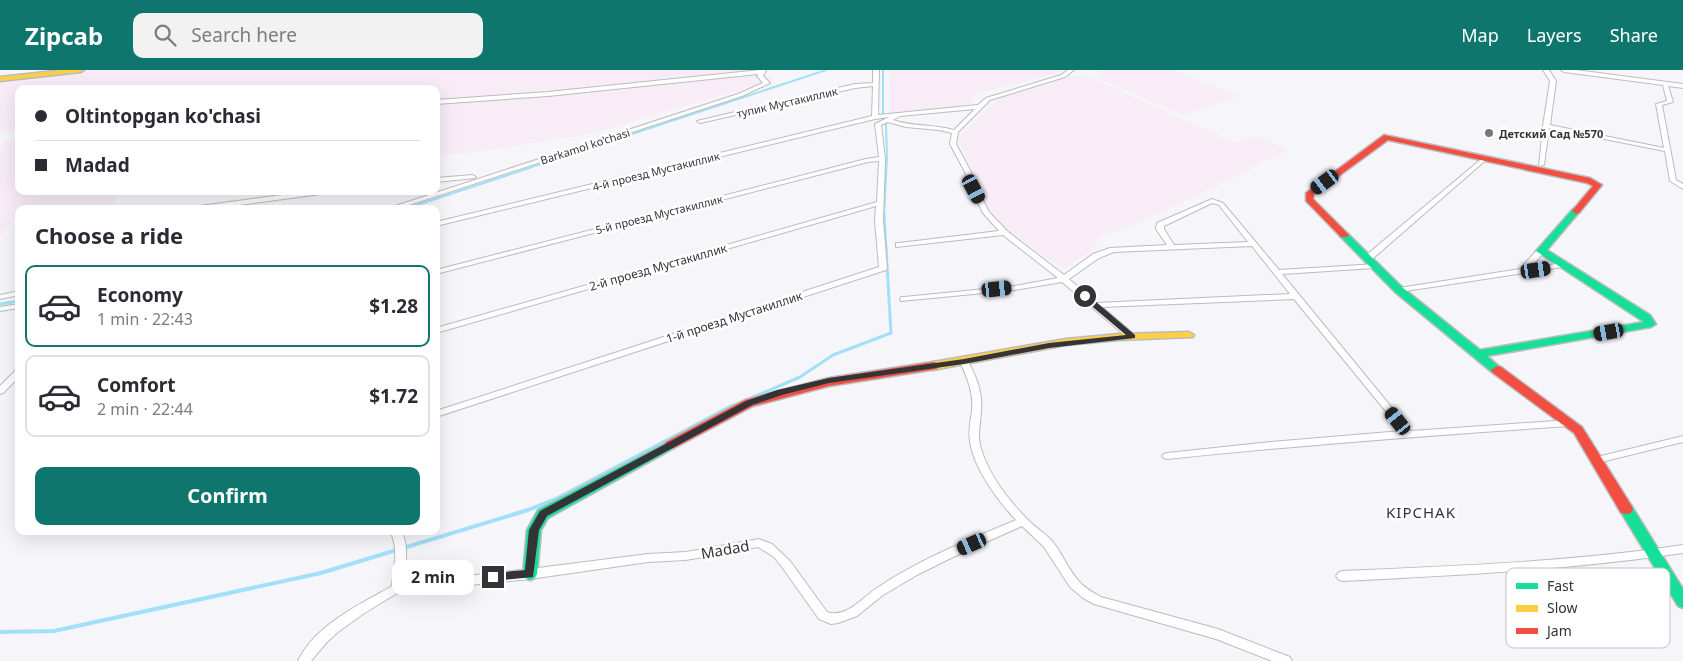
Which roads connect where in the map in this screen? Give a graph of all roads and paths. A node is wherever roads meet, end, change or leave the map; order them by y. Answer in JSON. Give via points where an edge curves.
{"nodes":[{"id":1,"x":81,"y":70,"type":"edge"},
{"id":2,"x":876,"y":70,"type":"edge"},
{"id":3,"x":1072,"y":70,"type":"edge"},
{"id":4,"x":1546,"y":70,"type":"edge"},
{"id":5,"x":1564,"y":70,"type":"edge"},
{"id":6,"x":762,"y":71,"type":"edge"},
{"id":7,"x":0,"y":79,"type":"edge"},
{"id":8,"x":875,"y":84,"type":"junction"},
{"id":9,"x":1666,"y":84,"type":"junction"},
{"id":10,"x":1683,"y":86,"type":"edge"},
{"id":11,"x":440,"y":102,"type":"edge"},
{"id":12,"x":979,"y":107,"type":"junction"},
{"id":13,"x":897,"y":116,"type":"junction"},
{"id":14,"x":874,"y":120,"type":"junction"},
{"id":15,"x":889,"y":120,"type":"junction"},
{"id":16,"x":700,"y":121,"type":"dead end"},
{"id":17,"x":1546,"y":126,"type":"junction"},
{"id":18,"x":955,"y":132,"type":"junction"},
{"id":19,"x":1667,"y":150,"type":"junction"},
{"id":20,"x":1485,"y":158,"type":"junction"},
{"id":21,"x":882,"y":159,"type":"junction"},
{"id":22,"x":1541,"y":165,"type":"dead end"},
{"id":23,"x":487,"y":176,"type":"junction"},
{"id":24,"x":440,"y":180,"type":"edge"},
{"id":25,"x":1683,"y":186,"type":"edge"},
{"id":26,"x":440,"y":192,"type":"edge"},
{"id":27,"x":298,"y":195,"type":"edge"},
{"id":28,"x":431,"y":195,"type":"edge"},
{"id":29,"x":880,"y":203,"type":"junction"},
{"id":30,"x":222,"y":205,"type":"edge"},
{"id":31,"x":401,"y":205,"type":"edge"},
{"id":32,"x":440,"y":223,"type":"edge"},
{"id":33,"x":1004,"y":233,"type":"junction"},
{"id":34,"x":1254,"y":244,"type":"junction"},
{"id":35,"x":899,"y":245,"type":"dead end"},
{"id":36,"x":1172,"y":247,"type":"junction"},
{"id":37,"x":1541,"y":251,"type":"junction"},
{"id":38,"x":1371,"y":263,"type":"junction"},
{"id":39,"x":1563,"y":265,"type":"junction"},
{"id":40,"x":440,"y":271,"type":"edge"},
{"id":41,"x":1276,"y":272,"type":"junction"},
{"id":42,"x":1522,"y":272,"type":"junction"},
{"id":43,"x":1064,"y":279,"type":"junction"},
{"id":44,"x":1399,"y":290,"type":"junction"},
{"id":45,"x":15,"y":294,"type":"edge"},
{"id":46,"x":1297,"y":296,"type":"junction"},
{"id":47,"x":0,"y":297,"type":"edge"},
{"id":48,"x":904,"y":299,"type":"dead end"},
{"id":49,"x":1095,"y":305,"type":"junction"},
{"id":50,"x":15,"y":307,"type":"edge"},
{"id":51,"x":0,"y":309,"type":"edge"},
{"id":52,"x":440,"y":330,"type":"edge"},
{"id":53,"x":1189,"y":335,"type":"dead end"},
{"id":54,"x":1132,"y":337,"type":"junction"},
{"id":55,"x":1479,"y":354,"type":"junction"},
{"id":56,"x":964,"y":362,"type":"junction"},
{"id":57,"x":15,"y":376,"type":"edge"},
{"id":58,"x":0,"y":391,"type":"edge"},
{"id":59,"x":440,"y":413,"type":"edge"},
{"id":60,"x":1569,"y":423,"type":"junction"},
{"id":61,"x":1409,"y":434,"type":"junction"},
{"id":62,"x":1683,"y":439,"type":"edge"},
{"id":63,"x":1167,"y":456,"type":"dead end"},
{"id":64,"x":1597,"y":460,"type":"junction"},
{"id":65,"x":1023,"y":522,"type":"junction"},
{"id":66,"x":398,"y":535,"type":"edge"},
{"id":67,"x":1683,"y":549,"type":"edge"},
{"id":68,"x":1652,"y":554,"type":"junction"},
{"id":69,"x":1661,"y":568,"type":"edge"},
{"id":70,"x":530,"y":574,"type":"junction"},
{"id":71,"x":1342,"y":576,"type":"dead end"},
{"id":72,"x":1670,"y":582,"type":"edge"},
{"id":73,"x":397,"y":588,"type":"junction"},
{"id":74,"x":1683,"y":602,"type":"edge"},
{"id":75,"x":304,"y":661,"type":"edge"},
{"id":76,"x":1286,"y":661,"type":"edge"}],
"edges":[{"from":1,"to":7,"type":"street"},
{"from":2,"to":8,"type":"street","name":"1-й проезд Мустакиллик"},
{"from":3,"to":12,"type":"street","via":[[1064,76],[997,95]]},
{"from":4,"to":17,"type":"street","via":[[1553,81]]},
{"from":5,"to":9,"type":"street"},
{"from":6,"to":11,"type":"street","name":"Barkamol ko'chasi"},
{"from":6,"to":23,"type":"street","name":"Barkamol ko'chasi","via":[[760,76],[767,83],[763,86]]},
{"from":8,"to":14,"type":"street","name":"1-й проезд Мустакиллик"},
{"from":8,"to":16,"type":"street","name":"тупик Мустакиллик"},
{"from":9,"to":10,"type":"street"},
{"from":9,"to":19,"type":"street","via":[[1670,102],[1659,104]]},
{"from":12,"to":13,"type":"street"},
{"from":12,"to":18,"type":"street"},
{"from":13,"to":14,"type":"street"},
{"from":13,"to":15,"type":"street"},
{"from":14,"to":15,"type":"street"},
{"from":14,"to":21,"type":"street","name":"1-й проезд Мустакиллик"},
{"from":14,"to":32,"type":"street","name":"4-й проезд Мустакиллик"},
{"from":15,"to":18,"type":"street","via":[[912,127],[943,128]]},
{"from":17,"to":19,"type":"street"},
{"from":17,"to":22,"type":"street"},
{"from":18,"to":33,"type":"street","via":[[953,144],[974,189],[986,212]]},
{"from":19,"to":25,"type":"street","via":[[1673,180]]},
{"from":20,"to":37,"type":"street","via":[[1598,185]]},
{"from":20,"to":38,"type":"street"},
{"from":20,"to":38,"type":"street","via":[[1387,137],[1310,193],[1312,203]]},
{"from":21,"to":29,"type":"street","name":"1-й проезд Мустакиллик"},
{"from":21,"to":40,"type":"street","name":"5-й проезд Мустакиллик"},
{"from":23,"to":24,"type":"street"},
{"from":23,"to":26,"type":"street","name":"Barkamol ko'chasi"},
{"from":27,"to":30,"type":"street"},
{"from":28,"to":31,"type":"street","name":"Barkamol ko'chasi"},
{"from":29,"to":52,"type":"street","name":"2-й проезд Мустакиллик"},
{"from":29,"to":59,"type":"street","name":"1-й проезд Мустакиллик","via":[[883,268]]},
{"from":33,"to":35,"type":"street"},
{"from":33,"to":43,"type":"street"},
{"from":34,"to":36,"type":"street"},
{"from":34,"to":36,"type":"street","via":[[1221,204],[1212,201],[1160,225]]},
{"from":34,"to":41,"type":"street"},
{"from":36,"to":43,"type":"street","via":[[1105,252]]},
{"from":37,"to":39,"type":"street"},
{"from":37,"to":42,"type":"street"},
{"from":38,"to":41,"type":"street"},
{"from":38,"to":44,"type":"street"},
{"from":39,"to":42,"type":"street"},
{"from":39,"to":55,"type":"street","via":[[1646,317],[1651,324]]},
{"from":41,"to":46,"type":"street"},
{"from":42,"to":44,"type":"street"},
{"from":43,"to":48,"type":"street","via":[[1016,288]]},
{"from":43,"to":49,"type":"street"},
{"from":44,"to":55,"type":"street"},
{"from":45,"to":47,"type":"street"},
{"from":46,"to":49,"type":"street"},
{"from":46,"to":61,"type":"street"},
{"from":49,"to":54,"type":"street"},
{"from":50,"to":51,"type":"street"},
{"from":53,"to":54,"type":"street"},
{"from":54,"to":56,"type":"street","via":[[1049,345]]},
{"from":55,"to":60,"type":"street"},
{"from":56,"to":65,"type":"street","via":[[973,382],[977,405],[975,445],[986,469]]},
{"from":56,"to":70,"type":"street","via":[[829,381],[780,392],[725,414],[543,514],[534,530]]},
{"from":57,"to":58,"type":"street"},
{"from":60,"to":61,"type":"street"},
{"from":60,"to":64,"type":"street","via":[[1583,436]]},
{"from":61,"to":63,"type":"street"},
{"from":62,"to":64,"type":"street"},
{"from":64,"to":68,"type":"street"},
{"from":65,"to":70,"type":"street","name":"Madad","via":[[920,567],[840,620],[824,616],[774,551],[759,544]]},
{"from":65,"to":76,"type":"street","via":[[1051,547],[1081,592],[1098,601],[1218,634]]},
{"from":66,"to":73,"type":"street"},
{"from":67,"to":68,"type":"street"},
{"from":68,"to":69,"type":"street"},
{"from":68,"to":71,"type":"street","via":[[1506,568]]},
{"from":70,"to":73,"type":"street","name":"Madad"},
{"from":72,"to":74,"type":"street"},
{"from":73,"to":75,"type":"street","via":[[327,634]]}]}
